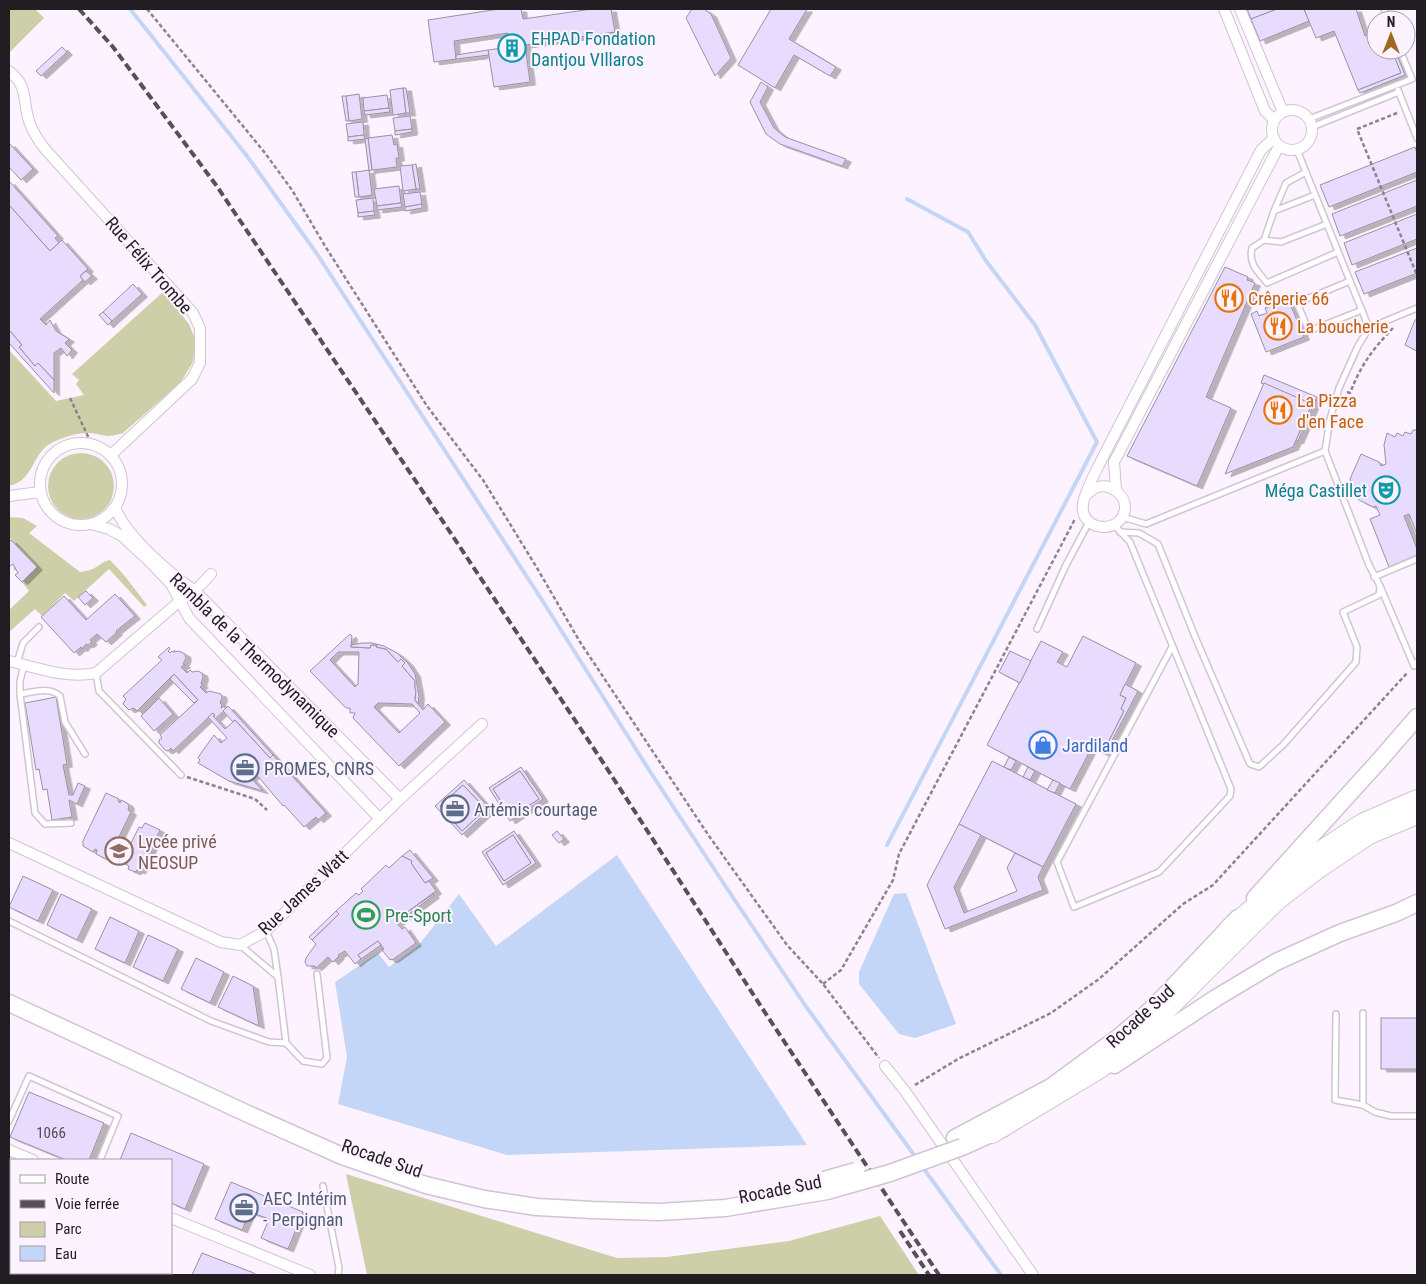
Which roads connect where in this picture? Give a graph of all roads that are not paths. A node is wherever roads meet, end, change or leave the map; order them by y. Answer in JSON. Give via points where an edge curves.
{"nodes":[{"id":1,"x":1224,"y":9,"type":"edge"},
{"id":2,"x":1240,"y":9,"type":"edge"},
{"id":3,"x":1404,"y":60,"type":"edge"},
{"id":4,"x":9,"y":71,"type":"edge"},
{"id":5,"x":1396,"y":85,"type":"junction"},
{"id":6,"x":1399,"y":92,"type":"junction"},
{"id":7,"x":1283,"y":112,"type":"junction"},
{"id":8,"x":1274,"y":120,"type":"junction"},
{"id":9,"x":1310,"y":123,"type":"junction"},
{"id":10,"x":1417,"y":138,"type":"edge"},
{"id":11,"x":1276,"y":142,"type":"junction"},
{"id":12,"x":1297,"y":150,"type":"junction"},
{"id":13,"x":1306,"y":172,"type":"junction"},
{"id":14,"x":1315,"y":195,"type":"junction"},
{"id":15,"x":1274,"y":211,"type":"junction"},
{"id":16,"x":1327,"y":224,"type":"junction"},
{"id":17,"x":1264,"y":240,"type":"junction"},
{"id":18,"x":1338,"y":252,"type":"junction"},
{"id":19,"x":1350,"y":281,"type":"junction"},
{"id":20,"x":1417,"y":308,"type":"edge"},
{"id":21,"x":1362,"y":310,"type":"junction"},
{"id":22,"x":1369,"y":328,"type":"junction"},
{"id":23,"x":1325,"y":451,"type":"junction"},
{"id":24,"x":111,"y":455,"type":"junction"},
{"id":25,"x":1116,"y":490,"type":"junction"},
{"id":26,"x":40,"y":492,"type":"junction"},
{"id":27,"x":9,"y":496,"type":"edge"},
{"id":28,"x":1084,"y":500,"type":"junction"},
{"id":29,"x":115,"y":507,"type":"junction"},
{"id":30,"x":1122,"y":517,"type":"junction"},
{"id":31,"x":1089,"y":522,"type":"junction"},
{"id":32,"x":91,"y":524,"type":"junction"},
{"id":33,"x":1117,"y":528,"type":"junction"},
{"id":34,"x":1417,"y":559,"type":"edge"},
{"id":35,"x":211,"y":574,"type":"dead end"},
{"id":36,"x":1374,"y":577,"type":"junction"},
{"id":37,"x":1380,"y":586,"type":"junction"},
{"id":38,"x":195,"y":591,"type":"junction"},
{"id":39,"x":181,"y":600,"type":"junction"},
{"id":40,"x":39,"y":627,"type":"dead end"},
{"id":41,"x":1037,"y":629,"type":"dead end"},
{"id":42,"x":1172,"y":647,"type":"junction"},
{"id":43,"x":17,"y":663,"type":"edge"},
{"id":44,"x":1416,"y":664,"type":"edge"},
{"id":45,"x":96,"y":673,"type":"junction"},
{"id":46,"x":20,"y":694,"type":"junction"},
{"id":47,"x":1417,"y":717,"type":"edge"},
{"id":48,"x":482,"y":724,"type":"dead end"},
{"id":49,"x":86,"y":754,"type":"dead end"},
{"id":50,"x":181,"y":775,"type":"road end"},
{"id":51,"x":400,"y":799,"type":"junction"},
{"id":52,"x":1417,"y":799,"type":"edge"},
{"id":53,"x":1417,"y":815,"type":"edge"},
{"id":54,"x":380,"y":819,"type":"junction"},
{"id":55,"x":71,"y":823,"type":"dead end"},
{"id":56,"x":9,"y":843,"type":"edge"},
{"id":57,"x":1417,"y":903,"type":"edge"},
{"id":58,"x":9,"y":921,"type":"edge"},
{"id":59,"x":1229,"y":928,"type":"junction"},
{"id":60,"x":266,"y":931,"type":"junction"},
{"id":61,"x":240,"y":945,"type":"junction"},
{"id":62,"x":317,"y":974,"type":"dead end"},
{"id":63,"x":278,"y":978,"type":"junction"},
{"id":64,"x":9,"y":991,"type":"edge"},
{"id":65,"x":9,"y":1003,"type":"edge"},
{"id":66,"x":1363,"y":1013,"type":"dead end"},
{"id":67,"x":1336,"y":1014,"type":"dead end"},
{"id":68,"x":286,"y":1043,"type":"junction"},
{"id":69,"x":885,"y":1066,"type":"road end"},
{"id":70,"x":1363,"y":1105,"type":"junction"},
{"id":71,"x":1417,"y":1116,"type":"edge"},
{"id":72,"x":9,"y":1121,"type":"edge"},
{"id":73,"x":992,"y":1134,"type":"junction"},
{"id":74,"x":958,"y":1142,"type":"junction"},
{"id":75,"x":9,"y":1150,"type":"edge"},
{"id":76,"x":31,"y":1159,"type":"edge"},
{"id":77,"x":100,"y":1159,"type":"edge"},
{"id":78,"x":323,"y":1186,"type":"dead end"},
{"id":79,"x":825,"y":1186,"type":"junction"},
{"id":80,"x":172,"y":1218,"type":"edge"},
{"id":81,"x":308,"y":1275,"type":"edge"},
{"id":82,"x":338,"y":1275,"type":"edge"},
{"id":83,"x":1033,"y":1275,"type":"edge"}],
"edges":[{"from":1,"to":8,"type":"street","via":[[1265,111]]},
{"from":2,"to":7,"type":"street"},
{"from":3,"to":5,"type":"lane","via":[[1412,79]]},
{"from":4,"to":24,"type":"street","name":"Rue Félix Trombe","via":[[22,84],[28,119],[44,148],[193,313],[200,328],[200,363],[192,379]]},
{"from":5,"to":6,"type":"lane"},
{"from":5,"to":9,"type":"lane"},
{"from":6,"to":9,"type":"lane"},
{"from":6,"to":10,"type":"lane"},
{"from":7,"to":8,"type":"street"},
{"from":7,"to":9,"type":"street","via":[[1302,112]]},
{"from":8,"to":11,"type":"street","via":[[1272,129]]},
{"from":9,"to":12,"type":"street","via":[[1312,135],[1309,142]]},
{"from":11,"to":12,"type":"street","via":[[1288,150]]},
{"from":11,"to":25,"type":"street","via":[[1114,462]]},
{"from":11,"to":28,"type":"street","via":[[1261,150]]},
{"from":12,"to":13,"type":"lane"},
{"from":13,"to":14,"type":"lane"},
{"from":13,"to":15,"type":"lane","via":[[1286,183]]},
{"from":14,"to":15,"type":"lane"},
{"from":14,"to":16,"type":"lane"},
{"from":15,"to":17,"type":"lane"},
{"from":16,"to":17,"type":"lane","via":[[1281,242]]},
{"from":16,"to":18,"type":"lane"},
{"from":17,"to":18,"type":"lane","via":[[1252,248],[1250,256],[1267,283]]},
{"from":18,"to":19,"type":"lane"},
{"from":19,"to":21,"type":"lane"},
{"from":19,"to":21,"type":"lane","via":[[1297,303],[1309,331]]},
{"from":20,"to":22,"type":"lane"},
{"from":21,"to":22,"type":"lane"},
{"from":22,"to":23,"type":"lane","via":[[1339,388]]},
{"from":23,"to":30,"type":"lane","via":[[1146,524]]},
{"from":23,"to":36,"type":"lane"},
{"from":24,"to":26,"type":"street","via":[[98,446],[82,442],[62,447],[43,465]]},
{"from":24,"to":29,"type":"street","via":[[122,476],[121,494]]},
{"from":25,"to":28,"type":"street","via":[[1096,488]]},
{"from":25,"to":30,"type":"street","via":[[1125,507]]},
{"from":26,"to":27,"type":"street"},
{"from":26,"to":32,"type":"street","via":[[44,504],[59,519],[70,524]]},
{"from":28,"to":31,"type":"street","via":[[1084,514]]},
{"from":29,"to":32,"type":"street","via":[[110,514]]},
{"from":29,"to":38,"type":"street","name":"Rambla de la Thermodynamique","via":[[127,529],[176,578]]},
{"from":30,"to":33,"type":"street"},
{"from":31,"to":33,"type":"street","via":[[1101,528]]},
{"from":31,"to":41,"type":"lane"},
{"from":32,"to":39,"type":"street","name":"Rambla de la Thermodynamique","via":[[122,536],[171,584]]},
{"from":33,"to":37,"type":"lane","via":[[1140,533],[1158,544],[1250,764],[1259,767],[1356,662],[1358,648],[1343,612],[1379,595]]},
{"from":33,"to":42,"type":"lane","via":[[1130,542]]},
{"from":34,"to":36,"type":"lane"},
{"from":35,"to":38,"type":"street"},
{"from":36,"to":37,"type":"lane"},
{"from":37,"to":44,"type":"lane"},
{"from":38,"to":39,"type":"street"},
{"from":38,"to":51,"type":"street","name":"Rambla de la Thermodynamique"},
{"from":39,"to":45,"type":"street"},
{"from":39,"to":54,"type":"street","name":"Rambla de la Thermodynamique","via":[[190,618]]},
{"from":40,"to":43,"type":"lane","via":[[23,643]]},
{"from":42,"to":42,"type":"lane","via":[[1057,862],[1074,906],[1159,872],[1230,796],[1231,789]]},
{"from":43,"to":45,"type":"street","via":[[66,676]]},
{"from":43,"to":46,"type":"lane"},
{"from":45,"to":50,"type":"lane","via":[[99,691]]},
{"from":46,"to":49,"type":"lane","via":[[55,691],[60,696],[65,722]]},
{"from":46,"to":55,"type":"lane","via":[[35,813],[45,824]]},
{"from":47,"to":59,"type":"main road","name":"Rocade Sud"},
{"from":48,"to":51,"type":"street","name":"Rue James Watt"},
{"from":51,"to":54,"type":"street","name":"Rue James Watt"},
{"from":52,"to":59,"type":"highway","via":[[1362,823],[1315,854]]},
{"from":53,"to":73,"type":"highway","via":[[1369,835],[1317,870],[1278,900],[1147,1030],[1100,1069]]},
{"from":54,"to":60,"type":"street","name":"Rue James Watt"},
{"from":56,"to":61,"type":"street","name":"Rue James Watt","via":[[221,942]]},
{"from":57,"to":73,"type":"main road","name":"Rocade Sud","via":[[1276,962],[1067,1097]]},
{"from":58,"to":68,"type":"lane","via":[[211,1021],[269,1042]]},
{"from":59,"to":74,"type":"main road","name":"Rocade Sud","via":[[1154,1007],[1119,1037],[1051,1087]]},
{"from":60,"to":61,"type":"street","name":"Rue James Watt"},
{"from":60,"to":63,"type":"lane","via":[[274,949]]},
{"from":61,"to":63,"type":"lane"},
{"from":62,"to":68,"type":"lane","via":[[327,1058],[322,1064],[303,1061]]},
{"from":63,"to":68,"type":"lane"},
{"from":64,"to":79,"type":"main road","name":"Rocade Sud","via":[[251,1106],[348,1147],[430,1175],[486,1189],[537,1197],[659,1203],[725,1199]]},
{"from":65,"to":79,"type":"main road","name":"Rocade Sud","via":[[342,1156],[426,1185],[484,1199],[537,1206],[659,1212],[726,1208]]},
{"from":66,"to":70,"type":"lane"},
{"from":67,"to":70,"type":"lane","via":[[1335,1100]]},
{"from":69,"to":83,"type":"street"},
{"from":70,"to":71,"type":"lane","via":[[1391,1116]]},
{"from":72,"to":77,"type":"lane","via":[[29,1076],[118,1116]]},
{"from":73,"to":74,"type":"main road","name":"Rocade Sud"},
{"from":74,"to":79,"type":"main road","name":"Rocade Sud","bridge":true,"via":[[890,1173]]},
{"from":75,"to":76,"type":"street"},
{"from":78,"to":82,"type":"lane"},
{"from":80,"to":81,"type":"street"}]}
